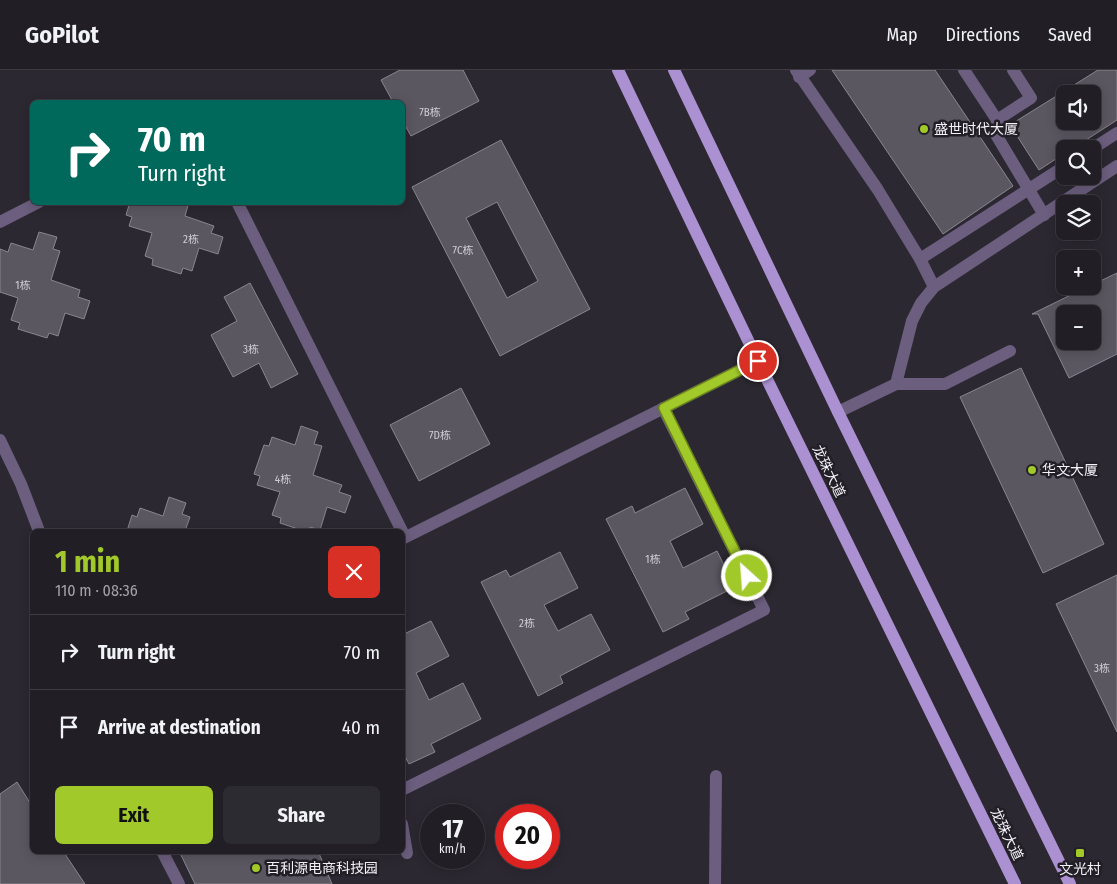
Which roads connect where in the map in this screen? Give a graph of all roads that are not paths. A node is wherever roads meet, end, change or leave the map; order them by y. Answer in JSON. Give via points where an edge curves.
{"nodes":[{"id":1,"x":618,"y":70,"type":"edge"},
{"id":2,"x":674,"y":70,"type":"edge"},
{"id":3,"x":964,"y":70,"type":"edge"},
{"id":4,"x":1013,"y":70,"type":"edge"},
{"id":5,"x":802,"y":72,"type":"edge"},
{"id":6,"x":997,"y":120,"type":"junction"},
{"id":7,"x":1117,"y":133,"type":"edge"},
{"id":8,"x":1101,"y":143,"type":"edge"},
{"id":9,"x":1117,"y":166,"type":"edge"},
{"id":10,"x":1056,"y":172,"type":"edge"},
{"id":11,"x":1028,"y":190,"type":"junction"},
{"id":12,"x":33,"y":205,"type":"edge"},
{"id":13,"x":238,"y":205,"type":"edge"},
{"id":14,"x":1044,"y":215,"type":"junction"},
{"id":15,"x":0,"y":222,"type":"edge"},
{"id":16,"x":920,"y":259,"type":"junction"},
{"id":17,"x":934,"y":287,"type":"junction"},
{"id":18,"x":1010,"y":351,"type":"dead end"},
{"id":19,"x":758,"y":361,"type":"junction"},
{"id":20,"x":896,"y":384,"type":"junction"},
{"id":21,"x":664,"y":408,"type":"junction"},
{"id":22,"x":838,"y":412,"type":"junction"},
{"id":23,"x":0,"y":440,"type":"edge"},
{"id":24,"x":38,"y":529,"type":"edge"},
{"id":25,"x":400,"y":529,"type":"edge"},
{"id":26,"x":405,"y":534,"type":"edge"},
{"id":27,"x":716,"y":776,"type":"dead end"},
{"id":28,"x":405,"y":789,"type":"edge"},
{"id":29,"x":405,"y":841,"type":"edge"},
{"id":30,"x":407,"y":853,"type":"dead end"},
{"id":31,"x":164,"y":854,"type":"edge"},
{"id":32,"x":179,"y":884,"type":"edge"},
{"id":33,"x":715,"y":884,"type":"edge"},
{"id":34,"x":1015,"y":884,"type":"edge"},
{"id":35,"x":1070,"y":884,"type":"edge"}],
"edges":[{"from":1,"to":19,"type":"main road","name":"龙珠大道"},
{"from":2,"to":22,"type":"main road"},
{"from":3,"to":6,"type":"street"},
{"from":4,"to":6,"type":"street","via":[[1031,98]]},
{"from":5,"to":16,"type":"street"},
{"from":6,"to":11,"type":"street","via":[[995,133]]},
{"from":7,"to":8,"type":"street"},
{"from":9,"to":14,"type":"street"},
{"from":10,"to":11,"type":"street"},
{"from":11,"to":14,"type":"street"},
{"from":11,"to":16,"type":"street"},
{"from":12,"to":15,"type":"street"},
{"from":13,"to":25,"type":"street"},
{"from":14,"to":17,"type":"street"},
{"from":16,"to":17,"type":"street"},
{"from":17,"to":20,"type":"street","via":[[912,322]]},
{"from":18,"to":20,"type":"street","via":[[945,384]]},
{"from":19,"to":21,"type":"street"},
{"from":19,"to":34,"type":"main road","name":"龙珠大道"},
{"from":20,"to":22,"type":"street"},
{"from":21,"to":26,"type":"street"},
{"from":21,"to":28,"type":"street","via":[[764,610]]},
{"from":22,"to":35,"type":"main road"},
{"from":23,"to":24,"type":"street"},
{"from":27,"to":33,"type":"street"},
{"from":29,"to":30,"type":"street"},
{"from":31,"to":32,"type":"street"}]}
